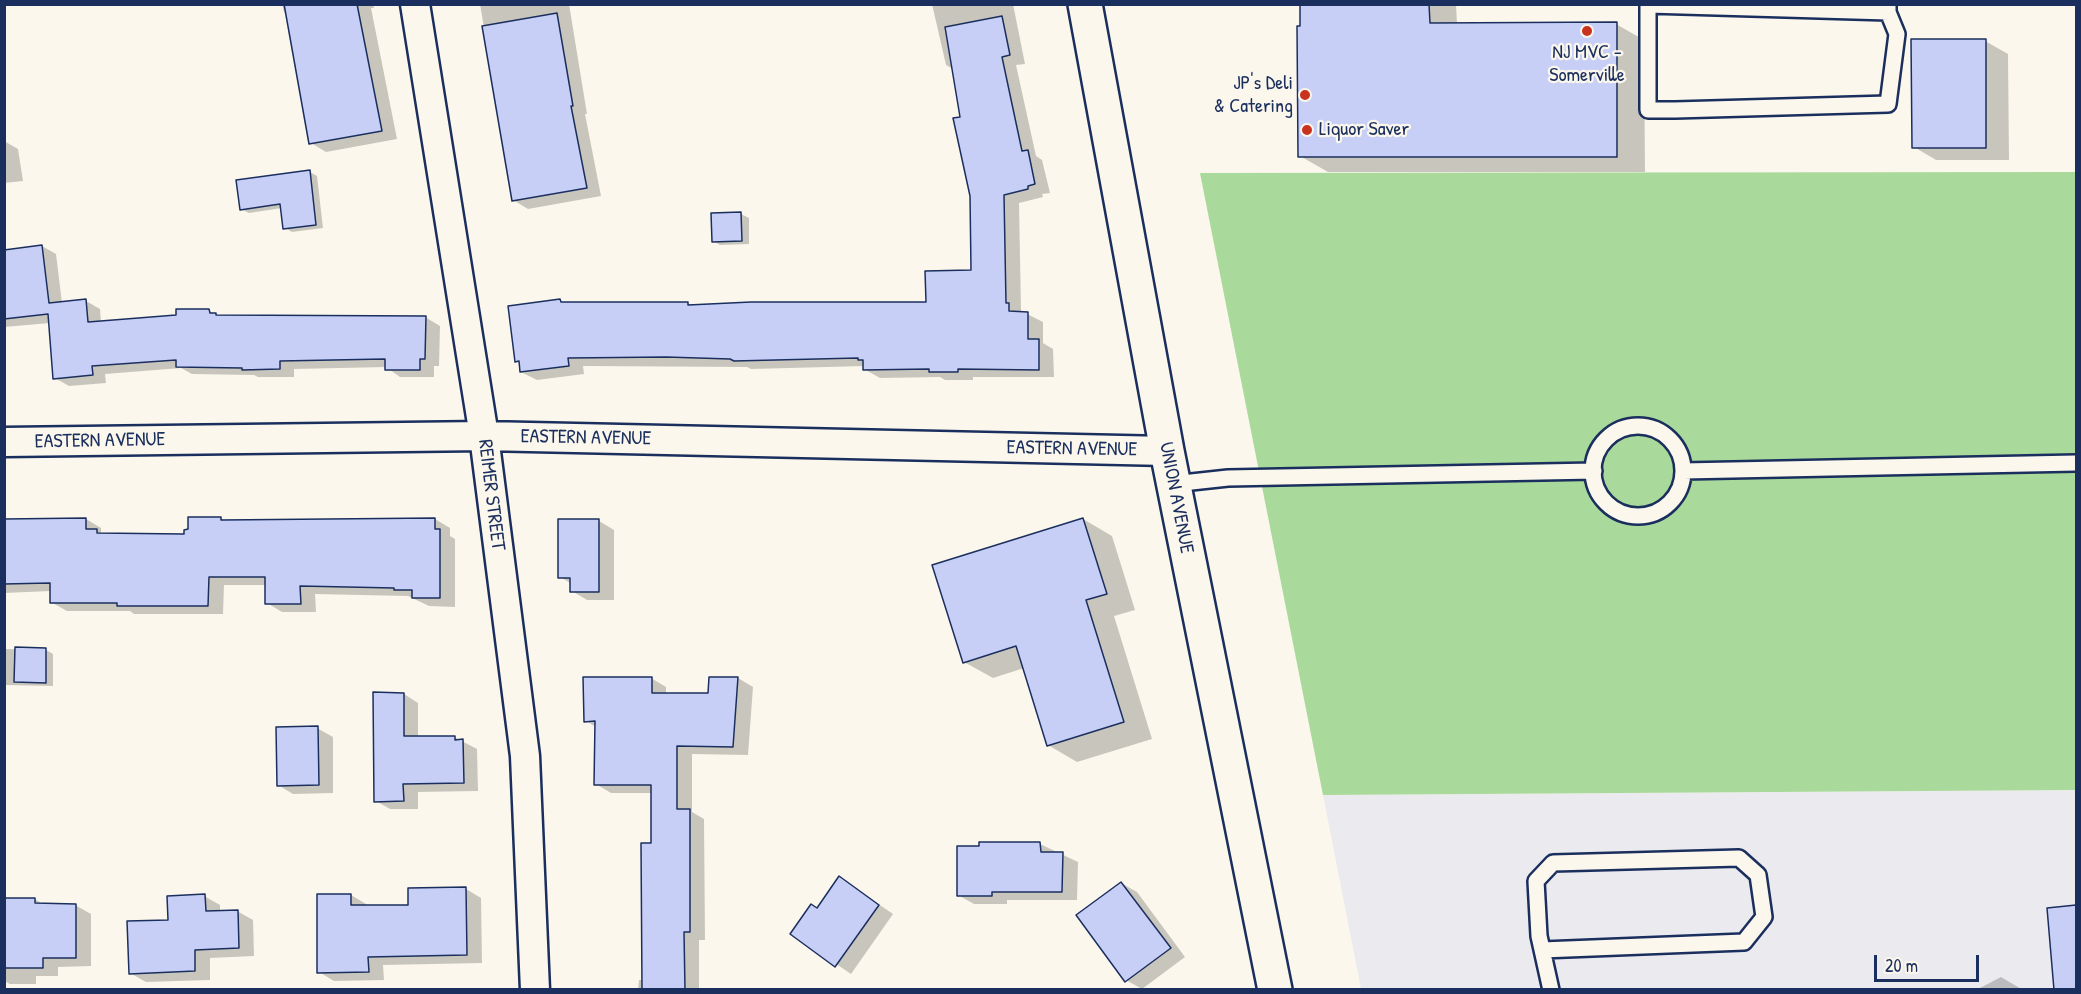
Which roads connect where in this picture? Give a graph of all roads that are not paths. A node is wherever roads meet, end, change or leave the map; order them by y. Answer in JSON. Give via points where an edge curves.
{"nodes":[{"id":1,"x":415,"y":4,"type":"edge"},
{"id":2,"x":1085,"y":4,"type":"edge"},
{"id":3,"x":1648,"y":5,"type":"edge"},
{"id":4,"x":1888,"y":8,"type":"edge"},
{"id":5,"x":484,"y":436,"type":"junction"},
{"id":6,"x":4,"y":442,"type":"edge"},
{"id":7,"x":1167,"y":451,"type":"junction"},
{"id":8,"x":2076,"y":463,"type":"edge"},
{"id":9,"x":1594,"y":471,"type":"junction"},
{"id":10,"x":1683,"y":471,"type":"junction"},
{"id":11,"x":1173,"y":484,"type":"junction"},
{"id":12,"x":1542,"y":950,"type":"junction"},
{"id":13,"x":536,"y":990,"type":"edge"},
{"id":14,"x":1275,"y":990,"type":"edge"},
{"id":15,"x":1551,"y":990,"type":"edge"}],
"edges":[{"from":1,"to":5,"type":"street","name":"REIMER STREET"},
{"from":2,"to":7,"type":"street","name":"UNION AVENUE"},
{"from":3,"to":4,"type":"lane"},
{"from":3,"to":4,"type":"lane","via":[[1648,110],[1888,104],[1896,34]]},
{"from":5,"to":6,"type":"street","name":"EASTERN AVENUE"},
{"from":5,"to":7,"type":"street","name":"EASTERN AVENUE"},
{"from":5,"to":13,"type":"street","name":"REIMER STREET","via":[[525,756]]},
{"from":7,"to":11,"type":"street","name":"UNION AVENUE"},
{"from":8,"to":10,"type":"lane"},
{"from":9,"to":10,"type":"lane","via":[[1603,443],[1614,433],[1642,426],[1669,438],[1678,450]]},
{"from":9,"to":10,"type":"lane","via":[[1603,499],[1614,509],[1642,516],[1669,504],[1678,492]]},
{"from":9,"to":11,"type":"lane","via":[[1228,478]]},
{"from":11,"to":14,"type":"street","name":"UNION AVENUE"},
{"from":12,"to":12,"type":"lane","via":[[1536,880],[1553,863],[1739,858],[1758,875],[1764,917],[1744,942]]},
{"from":12,"to":15,"type":"lane"}]}
